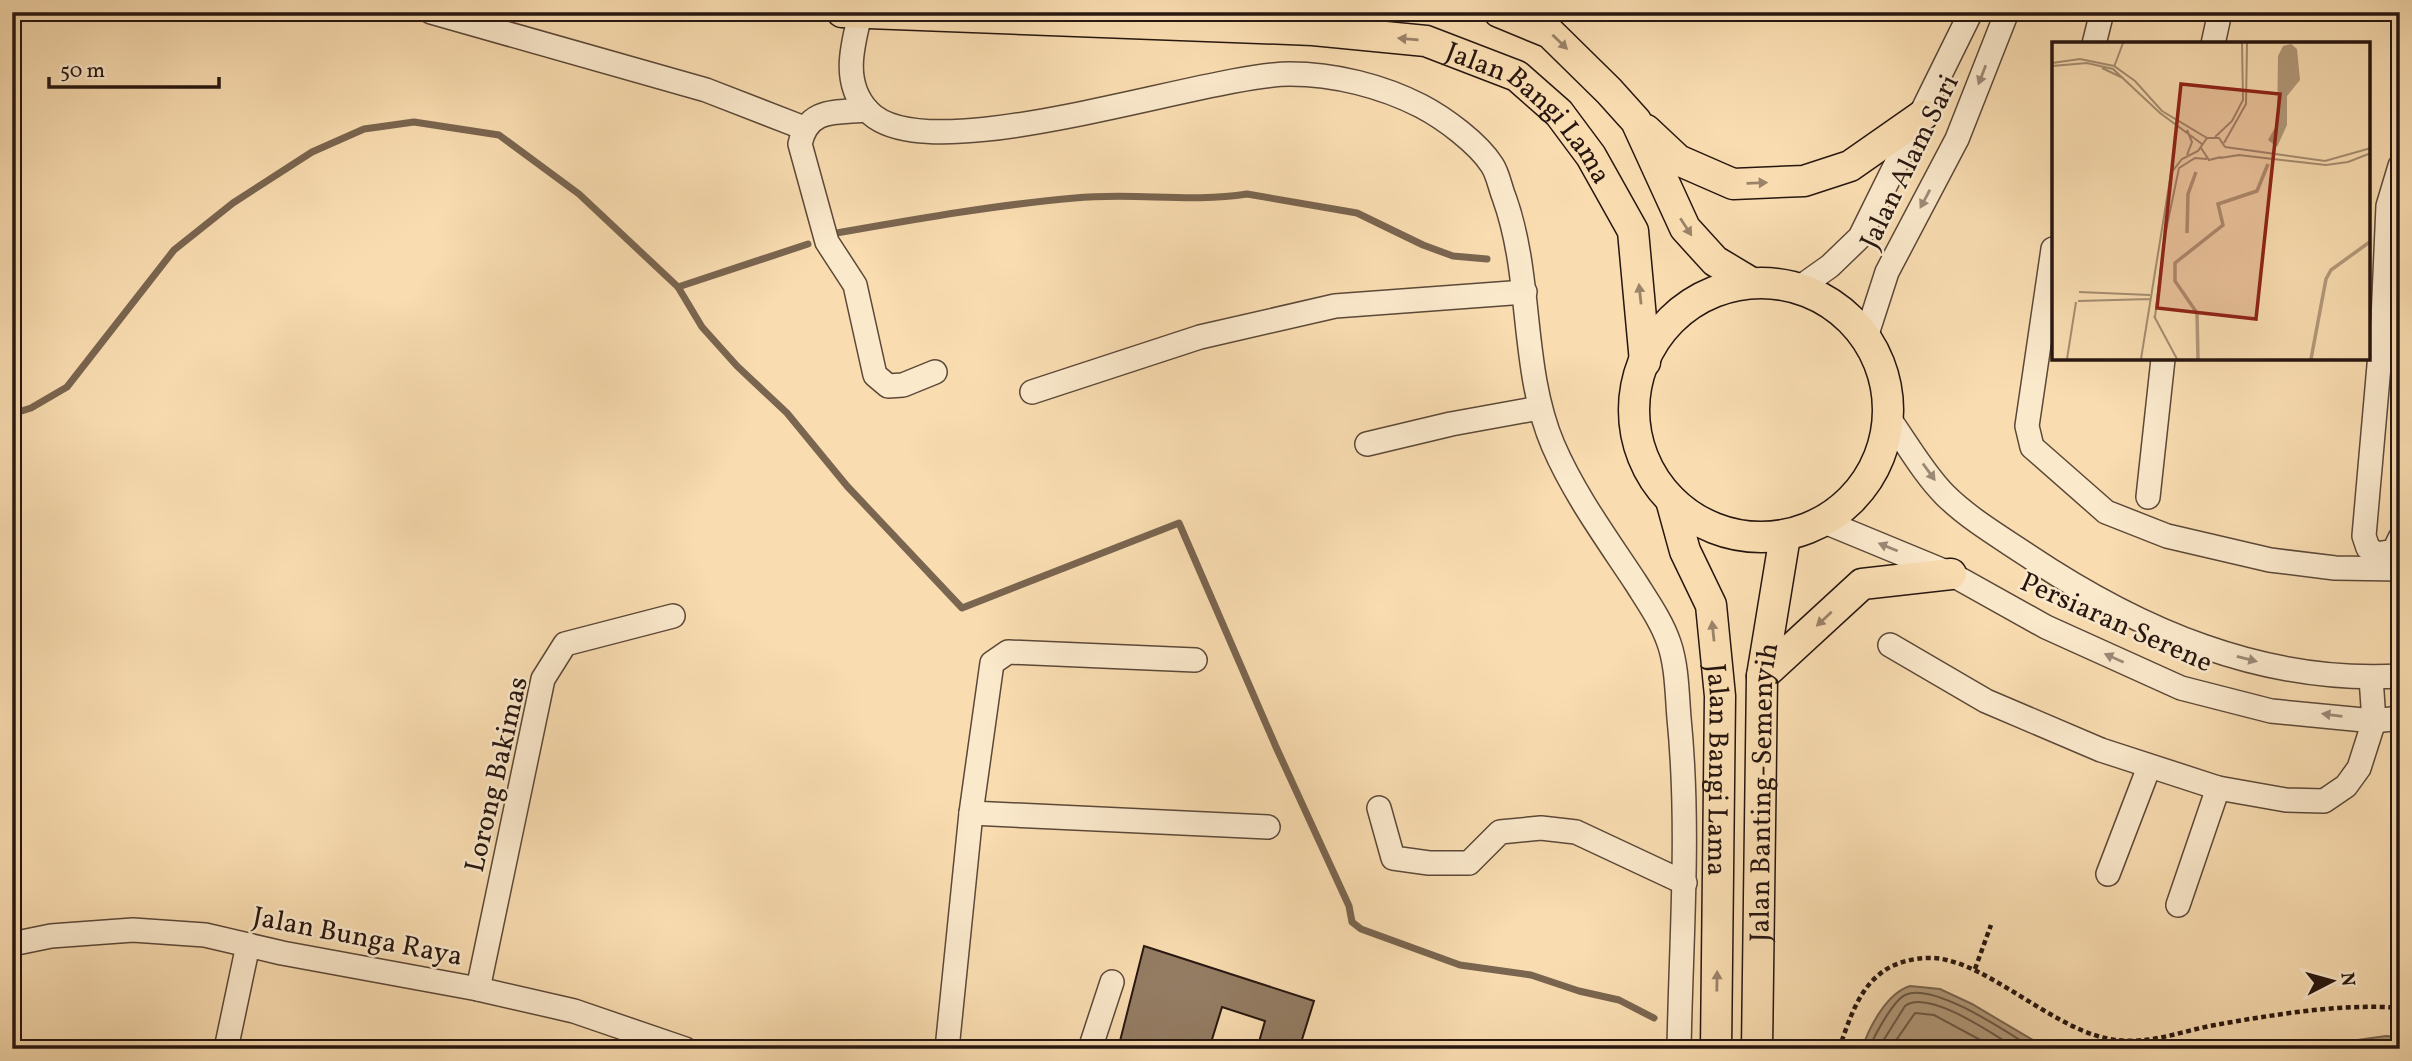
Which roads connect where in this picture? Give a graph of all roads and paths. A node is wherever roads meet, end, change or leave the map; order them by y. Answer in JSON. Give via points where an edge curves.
{"nodes":[{"id":1,"x":431,"y":12,"type":"edge"},
{"id":2,"x":1499,"y":12,"type":"edge"},
{"id":3,"x":1971,"y":12,"type":"edge"},
{"id":4,"x":2007,"y":12,"type":"edge"},
{"id":5,"x":2102,"y":12,"type":"edge"},
{"id":6,"x":2220,"y":12,"type":"edge"},
{"id":7,"x":851,"y":14,"type":"edge"},
{"id":8,"x":2094,"y":42,"type":"edge"},
{"id":9,"x":2213,"y":42,"type":"edge"},
{"id":10,"x":867,"y":110,"type":"junction"},
{"id":11,"x":1923,"y":115,"type":"junction"},
{"id":12,"x":1636,"y":121,"type":"junction"},
{"id":13,"x":804,"y":128,"type":"junction"},
{"id":14,"x":2400,"y":166,"type":"edge"},
{"id":15,"x":2378,"y":204,"type":"edge"},
{"id":16,"x":2052,"y":256,"type":"edge"},
{"id":17,"x":1750,"y":282,"type":"junction"},
{"id":18,"x":2384,"y":286,"type":"junction"},
{"id":19,"x":1799,"y":288,"type":"junction"},
{"id":20,"x":1525,"y":292,"type":"junction"},
{"id":21,"x":2400,"y":327,"type":"edge"},
{"id":22,"x":1866,"y":337,"type":"junction"},
{"id":23,"x":2164,"y":360,"type":"edge"},
{"id":24,"x":1645,"y":362,"type":"junction"},
{"id":25,"x":935,"y":372,"type":"dead end"},
{"id":26,"x":1032,"y":392,"type":"dead end"},
{"id":27,"x":1539,"y":408,"type":"junction"},
{"id":28,"x":1888,"y":417,"type":"junction"},
{"id":29,"x":1367,"y":444,"type":"dead end"},
{"id":30,"x":2148,"y":497,"type":"dead end"},
{"id":31,"x":1671,"y":500,"type":"junction"},
{"id":32,"x":1825,"y":522,"type":"junction"},
{"id":33,"x":1785,"y":536,"type":"junction"},
{"id":34,"x":2400,"y":538,"type":"edge"},
{"id":35,"x":2400,"y":569,"type":"edge"},
{"id":36,"x":1951,"y":574,"type":"junction"},
{"id":37,"x":673,"y":616,"type":"dead end"},
{"id":38,"x":1890,"y":645,"type":"dead end"},
{"id":39,"x":1195,"y":660,"type":"dead end"},
{"id":40,"x":1762,"y":676,"type":"junction"},
{"id":41,"x":2400,"y":677,"type":"edge"},
{"id":42,"x":2371,"y":678,"type":"junction"},
{"id":43,"x":2400,"y":718,"type":"edge"},
{"id":44,"x":2374,"y":721,"type":"junction"},
{"id":45,"x":2149,"y":767,"type":"junction"},
{"id":46,"x":2218,"y":788,"type":"junction"},
{"id":47,"x":1379,"y":808,"type":"dead end"},
{"id":48,"x":971,"y":813,"type":"junction"},
{"id":49,"x":1268,"y":827,"type":"dead end"},
{"id":50,"x":2108,"y":874,"type":"dead end"},
{"id":51,"x":1685,"y":883,"type":"junction"},
{"id":52,"x":2178,"y":905,"type":"dead end"},
{"id":53,"x":1991,"y":925,"type":"dead end"},
{"id":54,"x":12,"y":944,"type":"edge"},
{"id":55,"x":248,"y":945,"type":"junction"},
{"id":56,"x":1975,"y":969,"type":"junction"},
{"id":57,"x":1112,"y":982,"type":"dead end"},
{"id":58,"x":478,"y":989,"type":"junction"},
{"id":59,"x":2400,"y":1008,"type":"edge"},
{"id":60,"x":226,"y":1049,"type":"edge"},
{"id":61,"x":685,"y":1049,"type":"edge"},
{"id":62,"x":947,"y":1049,"type":"edge"},
{"id":63,"x":1090,"y":1049,"type":"edge"},
{"id":64,"x":1679,"y":1049,"type":"edge"},
{"id":65,"x":1716,"y":1049,"type":"edge"},
{"id":66,"x":1757,"y":1049,"type":"edge"},
{"id":67,"x":1839,"y":1049,"type":"edge"}],
"edges":[{"from":1,"to":13,"type":"street","via":[[706,90]]},
{"from":2,"to":12,"type":"main road","name":"Jalan Bangi Lama","one_way":true,"via":[[1550,33]]},
{"from":3,"to":11,"type":"street","name":"Jalan Alam Sari"},
{"from":4,"to":22,"type":"street","name":"Jalan Alam Sari","one_way":true,"via":[[1957,138],[1887,272]]},
{"from":5,"to":8,"type":"street"},
{"from":6,"to":9,"type":"street"},
{"from":7,"to":10,"type":"street","via":[[848,60]]},
{"from":24,"to":7,"type":"main road","name":"Jalan Bangi Lama","one_way":true,"via":[[1633,231],[1559,113],[1517,76],[1426,41],[1325,32]]},
{"from":10,"to":13,"type":"street","via":[[821,114]]},
{"from":10,"to":20,"type":"street","via":[[891,127],[960,131],[1029,125],[1230,80],[1289,74],[1340,77],[1417,104],[1450,123],[1492,165],[1510,214]]},
{"from":12,"to":11,"type":"main road","one_way":true,"via":[[1678,160],[1733,184],[1804,181],[1850,166]]},
{"from":11,"to":19,"type":"street","name":"Jalan Alam Sari","via":[[1860,237]]},
{"from":12,"to":17,"type":"main road","name":"Jalan Bangi Lama","one_way":true,"via":[[1685,228],[1715,261]]},
{"from":13,"to":25,"type":"street","via":[[800,144],[827,242],[855,285],[875,375],[888,386]]},
{"from":14,"to":15,"type":"street"},
{"from":15,"to":18,"type":"street"},
{"from":16,"to":35,"type":"street","via":[[2027,426],[2032,447],[2106,512],[2167,536],[2270,560]]},
{"from":17,"to":19,"type":"main road","name":"Jalan Bangi Lama"},
{"from":17,"to":24,"type":"main road","name":"Jalan Bangi Lama","via":[[1711,292],[1681,311],[1653,342]]},
{"from":18,"to":21,"type":"street"},
{"from":18,"to":34,"type":"street","via":[[2364,536],[2368,548],[2377,554],[2393,551]]},
{"from":19,"to":22,"type":"main road","name":"Jalan Bangi Lama","via":[[1836,307]]},
{"from":20,"to":26,"type":"street","via":[[1335,306],[1200,337]]},
{"from":20,"to":27,"type":"street"},
{"from":22,"to":28,"type":"main road","name":"Jalan Bangi Lama","via":[[1884,375]]},
{"from":23,"to":30,"type":"street"},
{"from":24,"to":31,"type":"main road","name":"Jalan Bangi Lama","via":[[1637,382],[1635,425],[1646,465]]},
{"from":27,"to":29,"type":"street"},
{"from":27,"to":51,"type":"street","via":[[1568,478],[1651,606],[1669,643],[1686,786]]},
{"from":28,"to":32,"type":"main road","name":"Jalan Bangi Lama","via":[[1879,459],[1863,486]]},
{"from":28,"to":42,"type":"street","name":"Persiaran Serene","one_way":true,"via":[[1945,494],[2069,584],[2189,644],[2308,675]]},
{"from":31,"to":33,"type":"main road","name":"Jalan Bangi Lama","via":[[1705,525],[1746,537]]},
{"from":65,"to":31,"type":"main road","name":"Jalan Bangi Lama","one_way":true,"via":[[1720,696],[1711,605],[1685,551]]},
{"from":32,"to":33,"type":"main road","name":"Jalan Bangi Lama"},
{"from":36,"to":32,"type":"street","name":"Persiaran Serene","one_way":true},
{"from":33,"to":40,"type":"main road","name":"Jalan Banting-Semenyih"},
{"from":36,"to":40,"type":"main road","one_way":true,"via":[[1862,584]]},
{"from":44,"to":36,"type":"street","name":"Persiaran Serene","one_way":true,"via":[[2271,710],[2181,688],[2046,627]]},
{"from":37,"to":58,"type":"street","name":"Lorong Bakimas","via":[[565,644],[543,679]]},
{"from":38,"to":45,"type":"street","via":[[1986,701]]},
{"from":39,"to":48,"type":"street","via":[[1008,652],[992,663]]},
{"from":40,"to":66,"type":"main road","name":"Jalan Banting-Semenyih"},
{"from":41,"to":42,"type":"street","name":"Persiaran Serene"},
{"from":42,"to":44,"type":"street"},
{"from":43,"to":44,"type":"street","name":"Persiaran Serene"},
{"from":44,"to":46,"type":"street","via":[[2359,768],[2346,786],[2324,801],[2286,800]]},
{"from":45,"to":46,"type":"street"},
{"from":45,"to":50,"type":"street"},
{"from":46,"to":52,"type":"street"},
{"from":47,"to":51,"type":"street","via":[[1393,858],[1469,863],[1500,832],[1541,828],[1576,832]]},
{"from":48,"to":49,"type":"street"},
{"from":48,"to":62,"type":"street"},
{"from":51,"to":64,"type":"street"},
{"from":53,"to":56,"type":"path"},
{"from":54,"to":55,"type":"street","name":"Jalan Bunga Raya","via":[[133,930],[205,935]]},
{"from":55,"to":58,"type":"street","name":"Jalan Bunga Raya"},
{"from":55,"to":60,"type":"street"},
{"from":56,"to":59,"type":"path","via":[[2044,1013],[2104,1038],[2131,1042],[2272,1017]]},
{"from":56,"to":67,"type":"path","via":[[1929,957],[1880,973],[1856,1000]]},
{"from":57,"to":63,"type":"street"},
{"from":58,"to":61,"type":"street","name":"Jalan Bunga Raya","via":[[574,1011]]}]}
